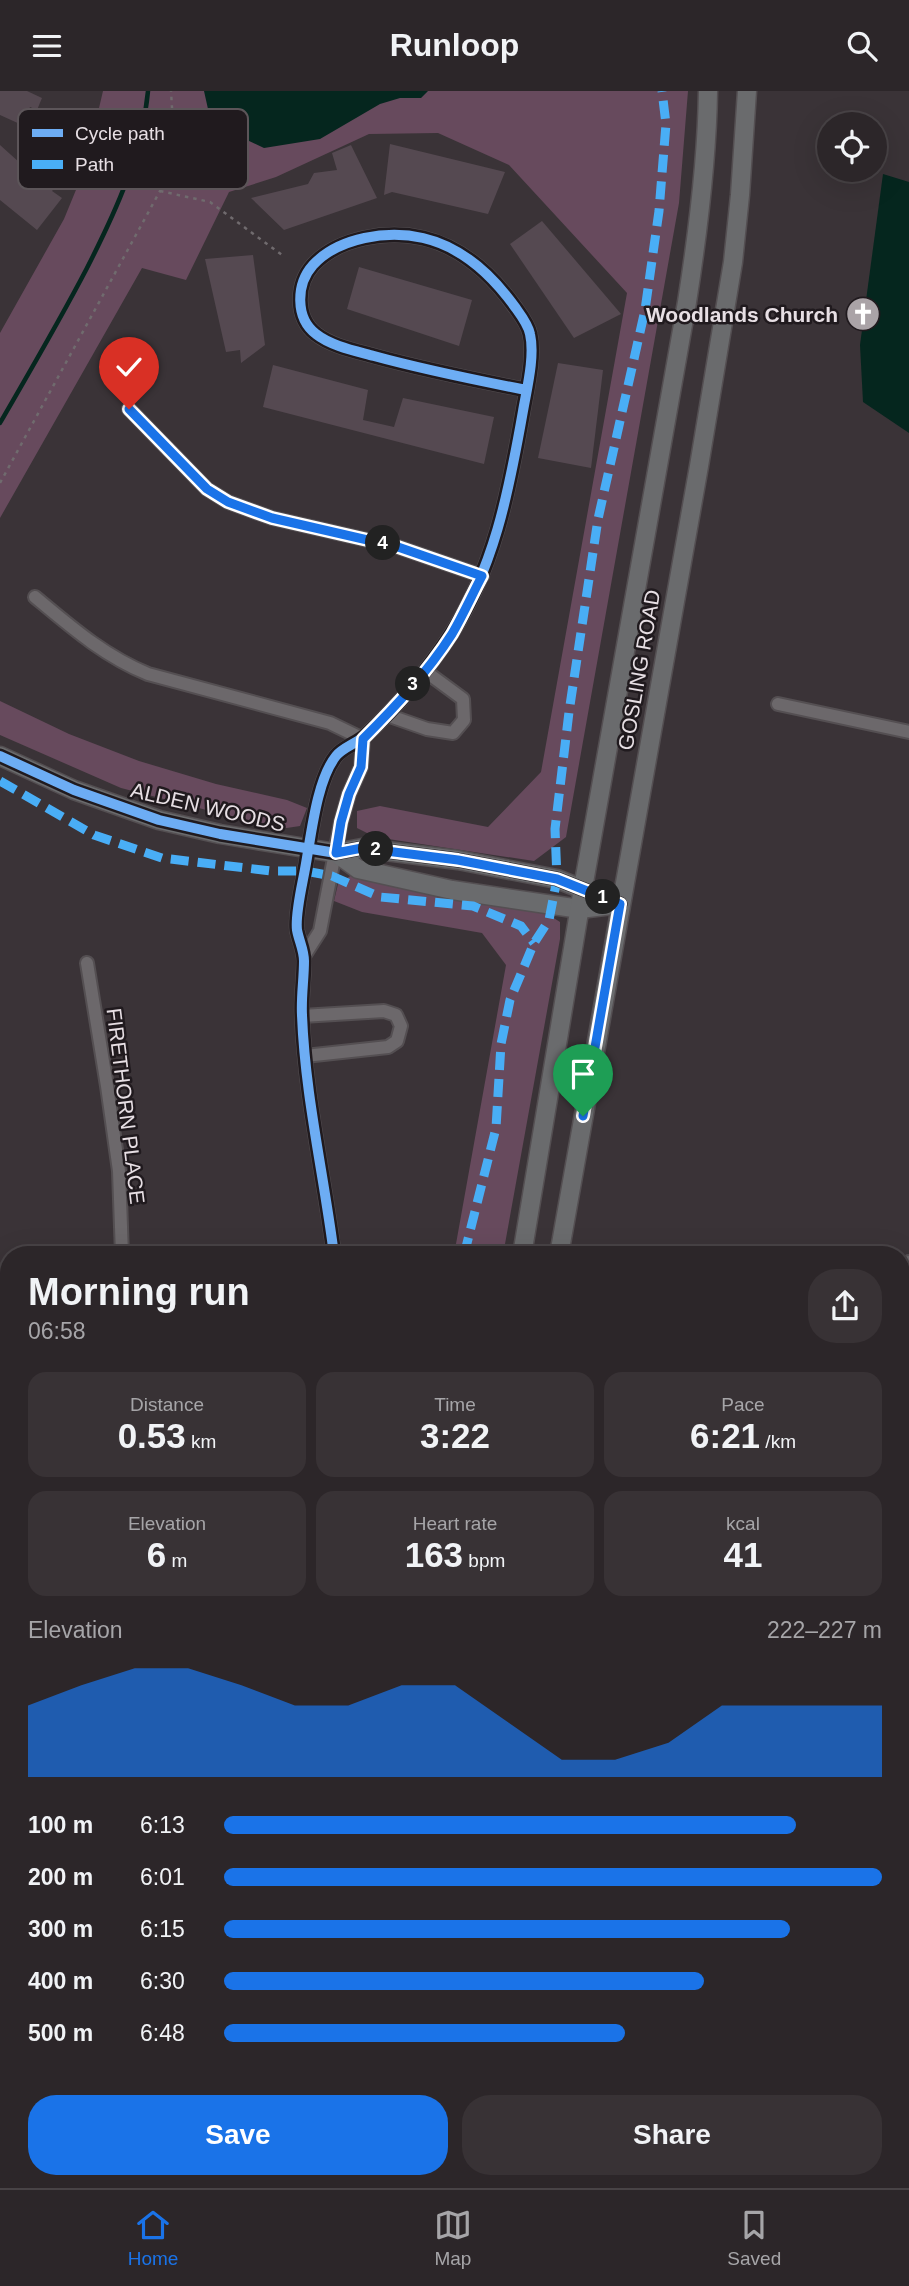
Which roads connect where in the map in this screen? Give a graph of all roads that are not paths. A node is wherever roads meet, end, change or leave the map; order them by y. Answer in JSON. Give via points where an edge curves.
{"nodes":[{"id":1,"x":708,"y":91,"type":"edge"},
{"id":2,"x":747,"y":91,"type":"edge"},
{"id":3,"x":526,"y":390,"type":"junction"},
{"id":4,"x":129,"y":409,"type":"dead end"},
{"id":5,"x":482,"y":576,"type":"junction"},
{"id":6,"x":35,"y":597,"type":"dead end"},
{"id":7,"x":425,"y":671,"type":"junction"},
{"id":8,"x":778,"y":704,"type":"dead end"},
{"id":9,"x":387,"y":715,"type":"junction"},
{"id":10,"x":909,"y":732,"type":"edge"},
{"id":11,"x":363,"y":739,"type":"junction"},
{"id":12,"x":0,"y":756,"type":"edge"},
{"id":13,"x":309,"y":849,"type":"junction"},
{"id":14,"x":336,"y":853,"type":"junction"},
{"id":15,"x":583,"y":888,"type":"junction"},
{"id":16,"x":620,"y":904,"type":"junction"},
{"id":17,"x":580,"y":909,"type":"junction"},
{"id":18,"x":304,"y":956,"type":"junction"},
{"id":19,"x":87,"y":963,"type":"dead end"},
{"id":20,"x":302,"y":1016,"type":"junction"},
{"id":21,"x":305,"y":1056,"type":"junction"},
{"id":22,"x":122,"y":1246,"type":"edge"},
{"id":23,"x":333,"y":1246,"type":"edge"},
{"id":24,"x":524,"y":1246,"type":"edge"},
{"id":25,"x":561,"y":1246,"type":"edge"}],
"edges":[{"from":1,"to":15,"type":"main road","name":"GOSLING ROAD","via":[[699,222],[687,303]]},
{"from":2,"to":16,"type":"main road","name":"GOSLING ROAD","via":[[733,262]]},
{"from":3,"to":3,"type":"street","via":[[435,373],[319,337],[306,325],[300,300],[302,283],[323,256],[346,244],[387,235],[423,238],[463,255],[485,271],[523,318],[530,333]]},
{"from":3,"to":5,"type":"street","via":[[502,513]]},
{"from":4,"to":5,"type":"street","via":[[207,489],[228,502],[272,518],[398,547]]},
{"from":5,"to":7,"type":"street","via":[[451,635]]},
{"from":6,"to":11,"type":"street","via":[[128,666],[330,723]]},
{"from":7,"to":9,"type":"street"},
{"from":7,"to":9,"type":"street","via":[[463,699],[464,720],[453,733]]},
{"from":8,"to":10,"type":"street"},
{"from":9,"to":11,"type":"street"},
{"from":11,"to":13,"type":"street","via":[[337,755],[328,773]]},
{"from":11,"to":14,"type":"street","via":[[361,767],[349,794]]},
{"from":12,"to":13,"type":"main road","name":"ALDEN WOODS","via":[[74,790],[159,820]]},
{"from":13,"to":14,"type":"main road","name":"ALDEN WOODS"},
{"from":13,"to":18,"type":"street","via":[[296,926]]},
{"from":14,"to":15,"type":"main road","name":"ALDEN WOODS","via":[[362,848],[458,860]]},
{"from":14,"to":17,"type":"main road","name":"ALDEN WOODS","via":[[358,869],[452,890]]},
{"from":14,"to":18,"type":"street","via":[[320,931]]},
{"from":15,"to":16,"type":"main road","name":"ALDEN WOODS"},
{"from":15,"to":17,"type":"main road","name":"GOSLING ROAD"},
{"from":16,"to":17,"type":"main road","name":"ALDEN WOODS"},
{"from":16,"to":25,"type":"main road","name":"GOSLING ROAD"},
{"from":17,"to":24,"type":"main road","name":"GOSLING ROAD"},
{"from":18,"to":20,"type":"street"},
{"from":19,"to":22,"type":"street","name":"FIRETHORN PLACE","via":[[118,1171]]},
{"from":20,"to":21,"type":"street"},
{"from":20,"to":21,"type":"street","via":[[384,1011],[396,1015],[401,1026],[397,1041],[388,1047]]},
{"from":21,"to":23,"type":"street"}]}
